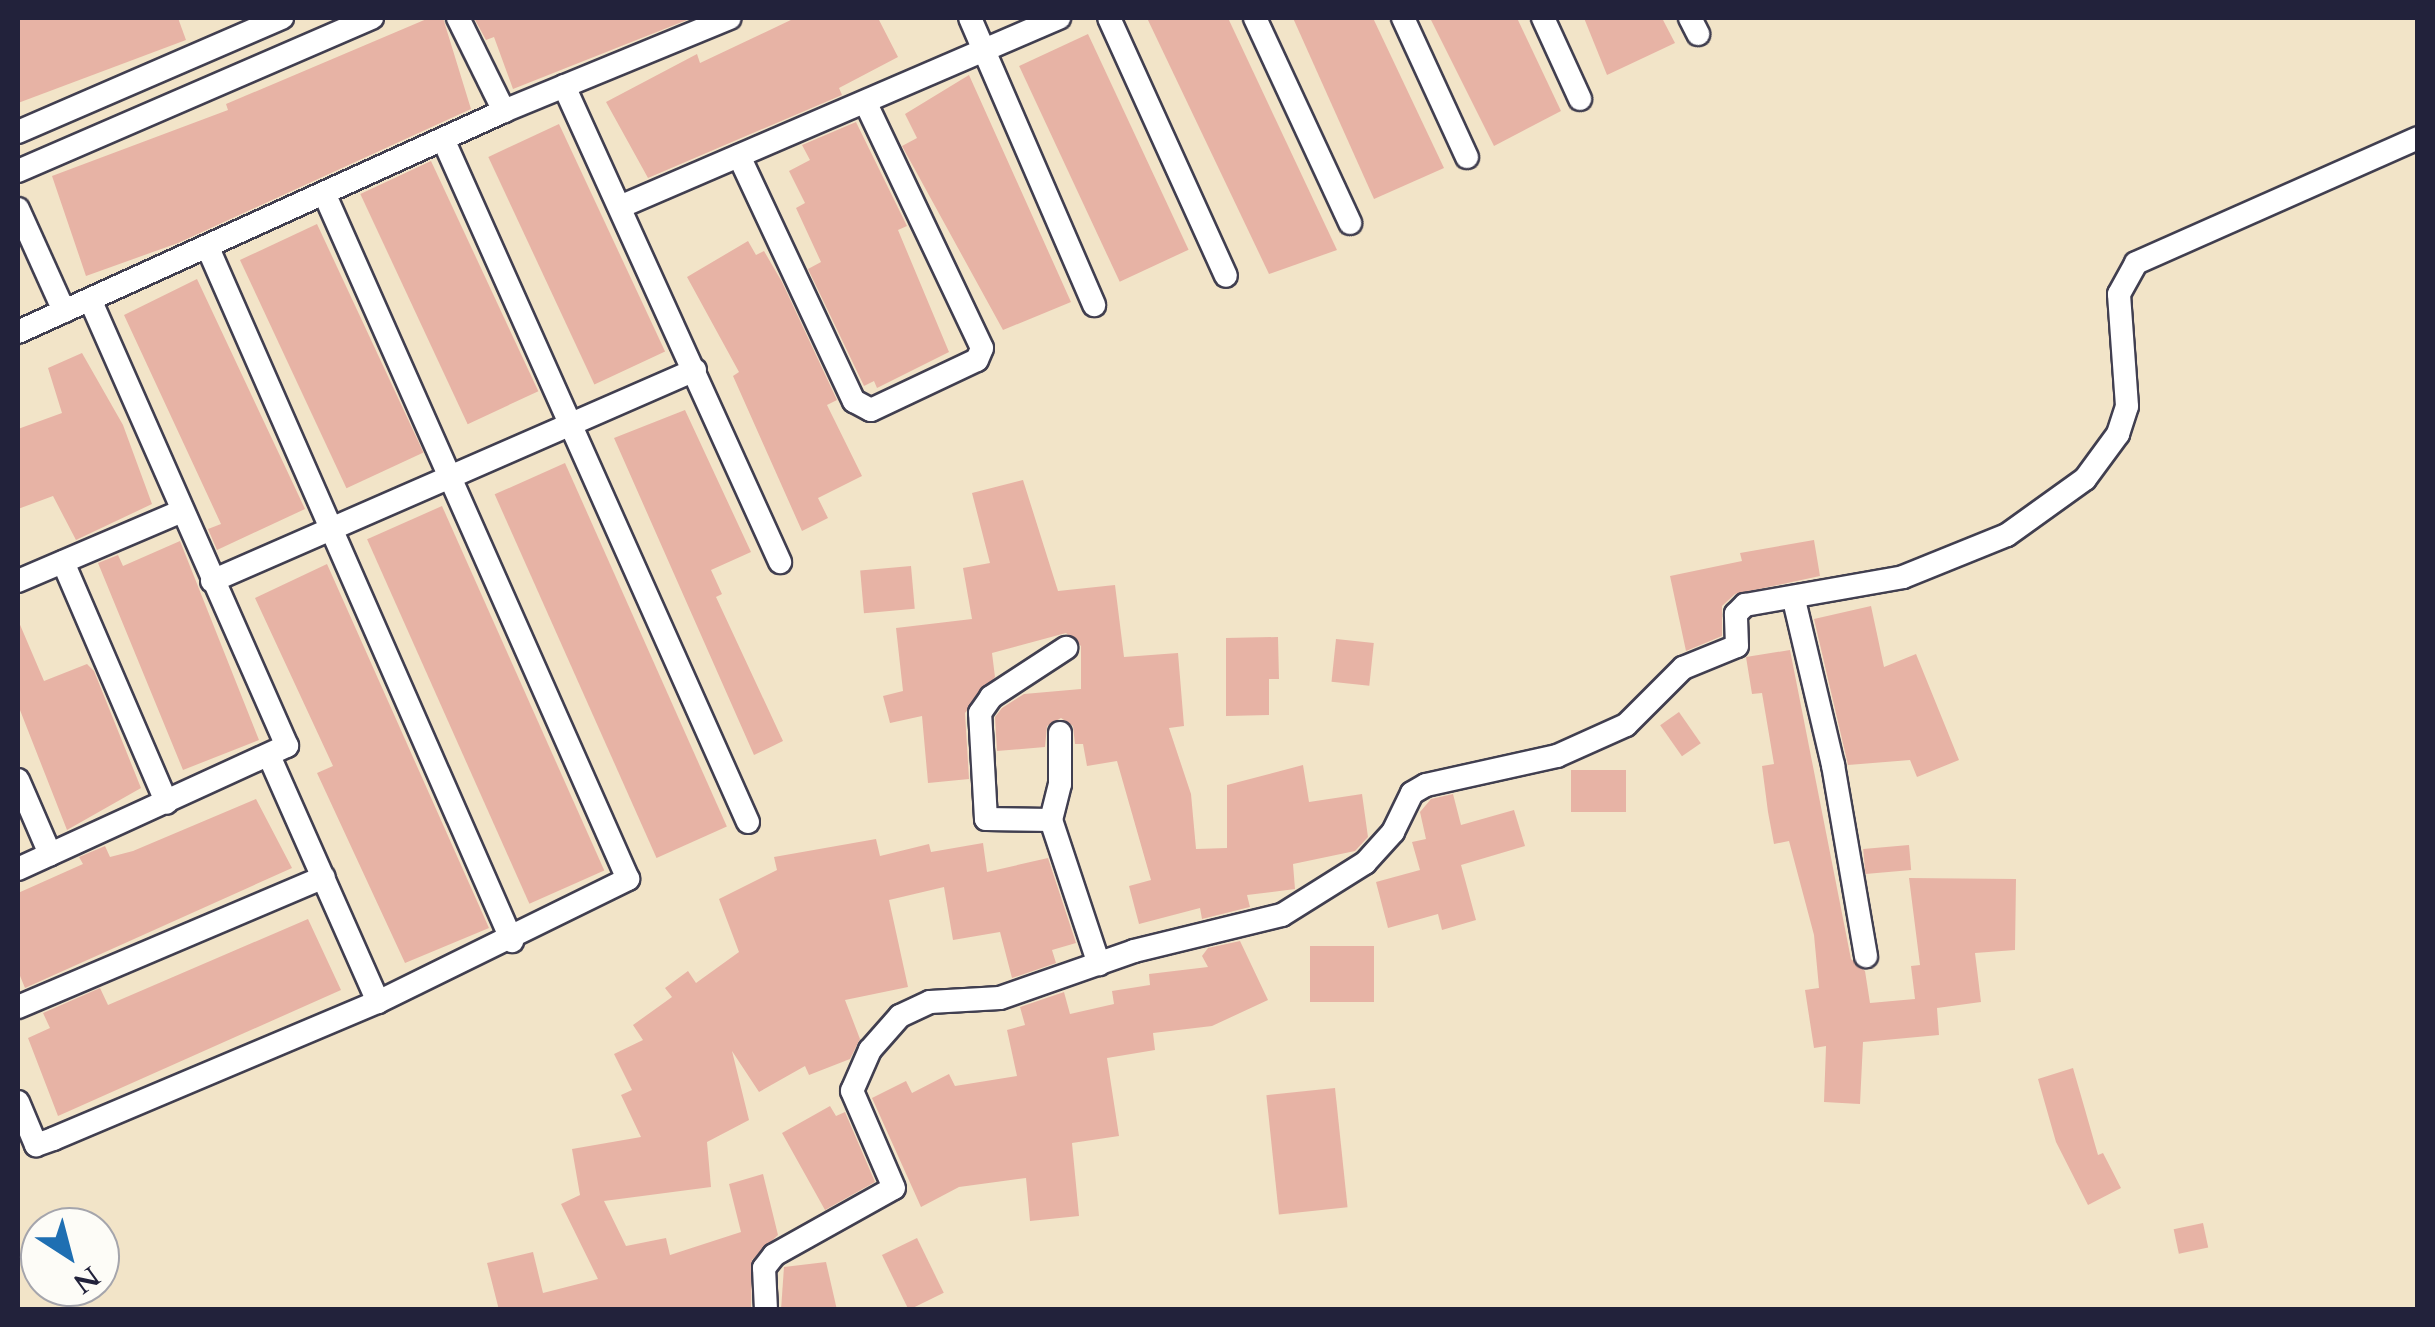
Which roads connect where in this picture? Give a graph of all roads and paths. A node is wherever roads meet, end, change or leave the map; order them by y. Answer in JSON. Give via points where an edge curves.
{"nodes":[{"id":1,"x":282,"y":18,"type":"edge"},
{"id":2,"x":372,"y":18,"type":"edge"},
{"id":3,"x":458,"y":18,"type":"edge"},
{"id":4,"x":730,"y":18,"type":"edge"},
{"id":5,"x":970,"y":18,"type":"edge"},
{"id":6,"x":1060,"y":18,"type":"edge"},
{"id":7,"x":1109,"y":18,"type":"edge"},
{"id":8,"x":1255,"y":18,"type":"edge"},
{"id":9,"x":1403,"y":18,"type":"edge"},
{"id":10,"x":1543,"y":18,"type":"edge"},
{"id":11,"x":983,"y":47,"type":"junction"},
{"id":12,"x":564,"y":86,"type":"junction"},
{"id":13,"x":1580,"y":98,"type":"dead end"},
{"id":14,"x":865,"y":102,"type":"junction"},
{"id":15,"x":504,"y":111,"type":"junction"},
{"id":16,"x":18,"y":132,"type":"edge"},
{"id":17,"x":2418,"y":138,"type":"edge"},
{"id":18,"x":443,"y":139,"type":"junction"},
{"id":19,"x":739,"y":156,"type":"junction"},
{"id":20,"x":1466,"y":157,"type":"dead end"},
{"id":21,"x":18,"y":170,"type":"edge"},
{"id":22,"x":324,"y":193,"type":"junction"},
{"id":23,"x":622,"y":206,"type":"junction"},
{"id":24,"x":18,"y":210,"type":"edge"},
{"id":25,"x":1350,"y":223,"type":"dead end"},
{"id":26,"x":208,"y":248,"type":"junction"},
{"id":27,"x":1226,"y":276,"type":"dead end"},
{"id":28,"x":90,"y":299,"type":"junction"},
{"id":29,"x":1094,"y":305,"type":"dead end"},
{"id":30,"x":64,"y":312,"type":"junction"},
{"id":31,"x":18,"y":332,"type":"edge"},
{"id":32,"x":695,"y":370,"type":"junction"},
{"id":33,"x":571,"y":424,"type":"junction"},
{"id":34,"x":452,"y":476,"type":"junction"},
{"id":35,"x":182,"y":511,"type":"junction"},
{"id":36,"x":332,"y":529,"type":"junction"},
{"id":37,"x":63,"y":562,"type":"junction"},
{"id":38,"x":780,"y":562,"type":"dead end"},
{"id":39,"x":18,"y":581,"type":"edge"},
{"id":40,"x":212,"y":581,"type":"junction"},
{"id":41,"x":1794,"y":600,"type":"junction"},
{"id":42,"x":1066,"y":648,"type":"dead end"},
{"id":43,"x":1060,"y":732,"type":"dead end"},
{"id":44,"x":270,"y":758,"type":"junction"},
{"id":45,"x":18,"y":780,"type":"edge"},
{"id":46,"x":167,"y":803,"type":"junction"},
{"id":47,"x":1051,"y":820,"type":"junction"},
{"id":48,"x":748,"y":822,"type":"dead end"},
{"id":49,"x":50,"y":854,"type":"junction"},
{"id":50,"x":18,"y":868,"type":"edge"},
{"id":51,"x":324,"y":877,"type":"junction"},
{"id":52,"x":512,"y":941,"type":"junction"},
{"id":53,"x":1866,"y":956,"type":"dead end"},
{"id":54,"x":1099,"y":964,"type":"junction"},
{"id":55,"x":378,"y":1002,"type":"junction"},
{"id":56,"x":18,"y":1007,"type":"edge"},
{"id":57,"x":18,"y":1102,"type":"edge"},
{"id":58,"x":766,"y":1310,"type":"edge"}],
"edges":[{"from":1,"to":16,"type":"street"},
{"from":2,"to":21,"type":"street"},
{"from":3,"to":15,"type":"street"},
{"from":4,"to":12,"type":"street"},
{"from":5,"to":11,"type":"street"},
{"from":6,"to":11,"type":"street"},
{"from":7,"to":27,"type":"street"},
{"from":8,"to":25,"type":"street"},
{"from":9,"to":20,"type":"street"},
{"from":10,"to":13,"type":"street"},
{"from":11,"to":14,"type":"street"},
{"from":11,"to":29,"type":"street"},
{"from":12,"to":15,"type":"street"},
{"from":12,"to":23,"type":"street"},
{"from":14,"to":19,"type":"street"},
{"from":14,"to":19,"type":"street","via":[[982,348],[977,360],[871,410],[854,401]]},
{"from":15,"to":18,"type":"street"},
{"from":17,"to":41,"type":"street","via":[[2136,263],[2119,294],[2127,406],[2118,434],[2107,456],[2050,506],[1958,560]]},
{"from":18,"to":22,"type":"street"},
{"from":18,"to":33,"type":"street"},
{"from":19,"to":23,"type":"street"},
{"from":22,"to":26,"type":"street"},
{"from":22,"to":34,"type":"street"},
{"from":23,"to":32,"type":"street"},
{"from":24,"to":30,"type":"street"},
{"from":26,"to":28,"type":"street"},
{"from":26,"to":36,"type":"street"},
{"from":28,"to":30,"type":"street"},
{"from":28,"to":35,"type":"street"},
{"from":30,"to":31,"type":"street"},
{"from":32,"to":33,"type":"street"},
{"from":32,"to":38,"type":"street"},
{"from":33,"to":34,"type":"street"},
{"from":33,"to":48,"type":"street"},
{"from":34,"to":36,"type":"street"},
{"from":34,"to":52,"type":"street","via":[[628,879]]},
{"from":35,"to":37,"type":"street"},
{"from":35,"to":40,"type":"street"},
{"from":36,"to":40,"type":"street"},
{"from":36,"to":52,"type":"street"},
{"from":37,"to":39,"type":"street"},
{"from":37,"to":46,"type":"street"},
{"from":40,"to":44,"type":"street","via":[[286,737],[287,750]]},
{"from":41,"to":53,"type":"street","via":[[1833,765]]},
{"from":41,"to":54,"type":"street","via":[[1746,604],[1736,614],[1737,646],[1683,668],[1626,726],[1556,756],[1412,793],[1393,832],[1365,863],[1282,916]]},
{"from":42,"to":47,"type":"street","via":[[991,697],[980,713],[986,819]]},
{"from":43,"to":47,"type":"street","via":[[1060,784]]},
{"from":44,"to":46,"type":"street"},
{"from":44,"to":51,"type":"street"},
{"from":45,"to":49,"type":"street"},
{"from":46,"to":49,"type":"street"},
{"from":47,"to":54,"type":"street"},
{"from":49,"to":50,"type":"street"},
{"from":51,"to":55,"type":"street"},
{"from":51,"to":56,"type":"street"},
{"from":52,"to":55,"type":"street"},
{"from":54,"to":58,"type":"street","via":[[1000,998],[914,1007],[880,1035],[852,1091],[894,1188],[774,1255],[764,1268]]},
{"from":55,"to":57,"type":"street","via":[[36,1145]]}]}
